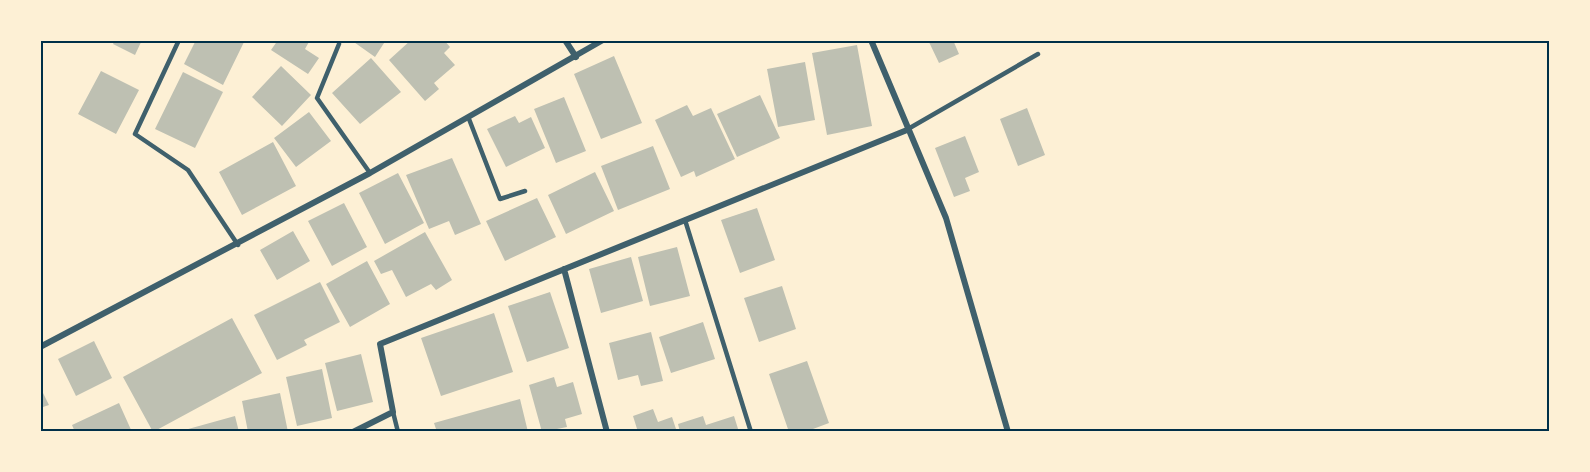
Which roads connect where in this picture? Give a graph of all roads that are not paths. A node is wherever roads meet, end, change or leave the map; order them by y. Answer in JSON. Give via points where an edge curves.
{"nodes":[{"id":1,"x":179,"y":40,"type":"edge"},
{"id":2,"x":565,"y":40,"type":"edge"},
{"id":3,"x":603,"y":40,"type":"edge"},
{"id":4,"x":871,"y":40,"type":"edge"},
{"id":5,"x":339,"y":44,"type":"dead end"},
{"id":6,"x":1038,"y":54,"type":"dead end"},
{"id":7,"x":576,"y":57,"type":"junction"},
{"id":8,"x":469,"y":119,"type":"junction"},
{"id":9,"x":907,"y":130,"type":"junction"},
{"id":10,"x":370,"y":173,"type":"junction"},
{"id":11,"x":525,"y":191,"type":"dead end"},
{"id":12,"x":684,"y":220,"type":"junction"},
{"id":13,"x":238,"y":245,"type":"junction"},
{"id":14,"x":564,"y":269,"type":"junction"},
{"id":15,"x":40,"y":347,"type":"edge"},
{"id":16,"x":393,"y":412,"type":"junction"},
{"id":17,"x":353,"y":432,"type":"edge"},
{"id":18,"x":398,"y":432,"type":"edge"},
{"id":19,"x":607,"y":432,"type":"edge"},
{"id":20,"x":751,"y":432,"type":"edge"},
{"id":21,"x":1008,"y":432,"type":"edge"}],
"edges":[{"from":1,"to":13,"type":"lane","via":[[135,134],[188,170]]},
{"from":2,"to":7,"type":"street"},
{"from":3,"to":7,"type":"street"},
{"from":4,"to":9,"type":"street"},
{"from":5,"to":10,"type":"lane","via":[[317,98]]},
{"from":6,"to":9,"type":"lane"},
{"from":7,"to":8,"type":"street"},
{"from":8,"to":10,"type":"street"},
{"from":8,"to":11,"type":"lane","via":[[500,199]]},
{"from":9,"to":12,"type":"street"},
{"from":9,"to":21,"type":"street","via":[[946,218]]},
{"from":10,"to":13,"type":"street"},
{"from":12,"to":14,"type":"street"},
{"from":12,"to":20,"type":"lane"},
{"from":13,"to":15,"type":"street"},
{"from":14,"to":16,"type":"street","via":[[380,344]]},
{"from":14,"to":19,"type":"street"},
{"from":16,"to":17,"type":"street"},
{"from":16,"to":18,"type":"lane"}]}
